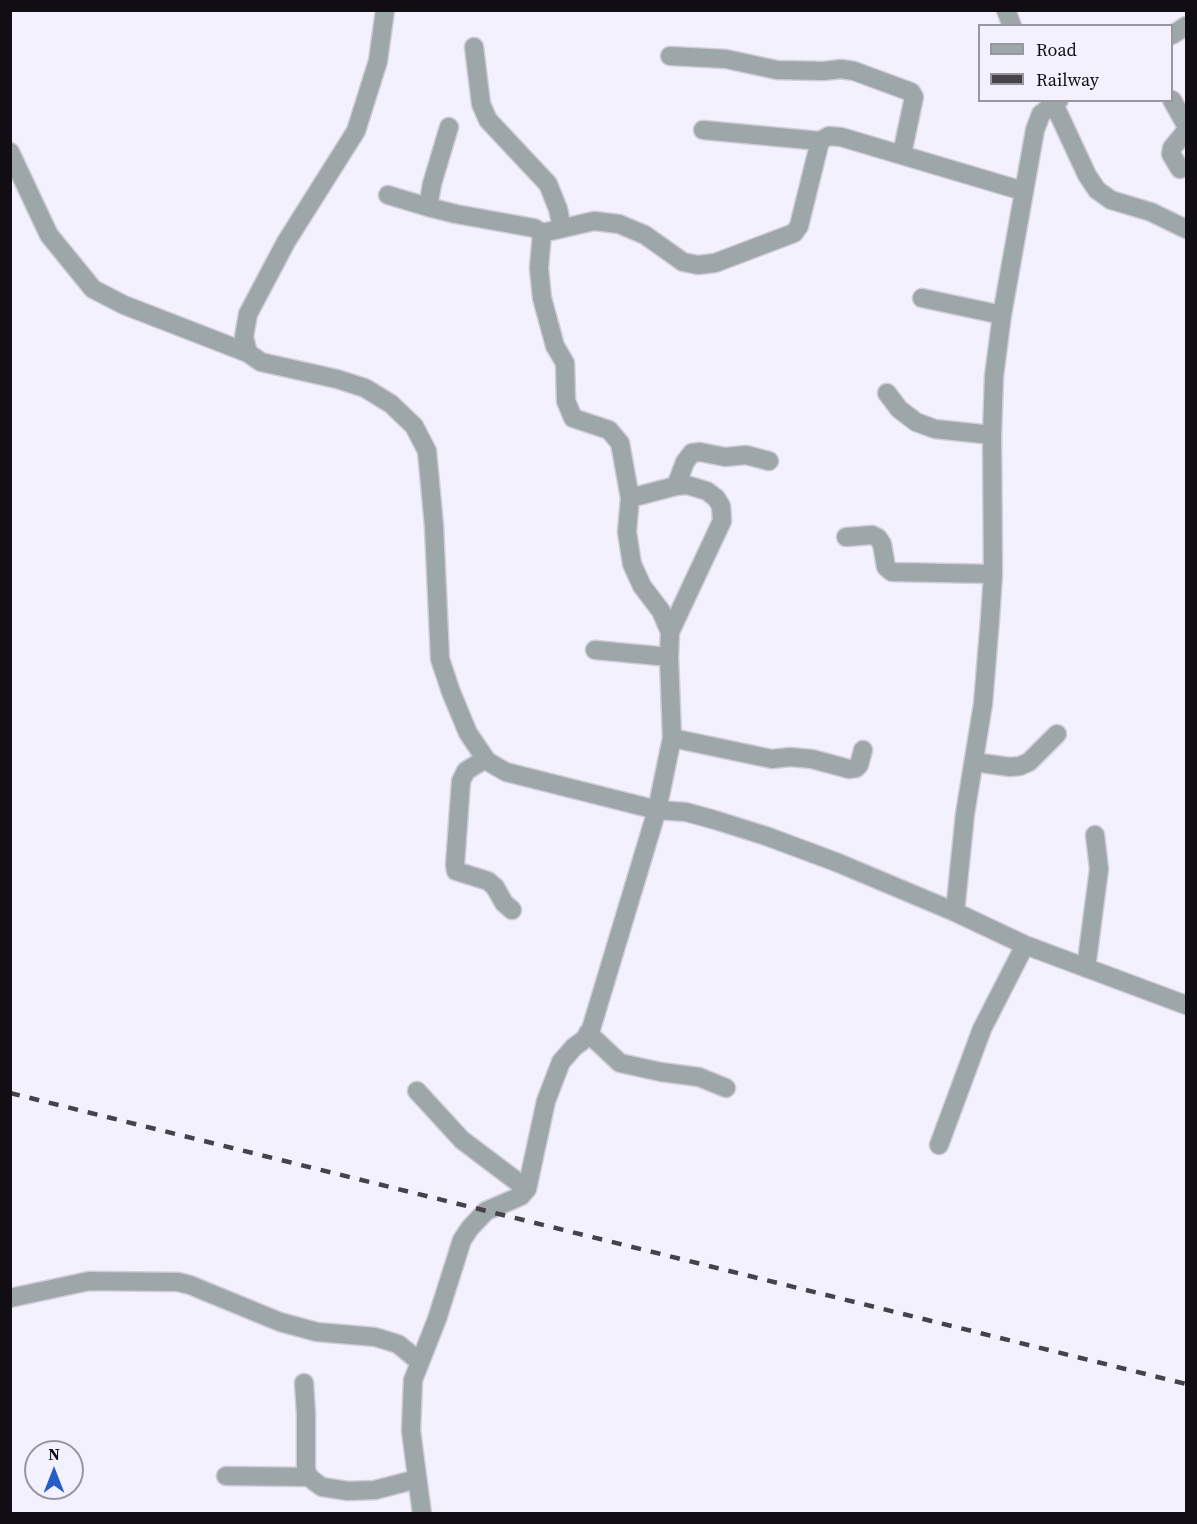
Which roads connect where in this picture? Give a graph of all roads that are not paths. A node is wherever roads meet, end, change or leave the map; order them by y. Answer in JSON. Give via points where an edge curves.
{"nodes":[{"id":1,"x":384,"y":10,"type":"edge"},
{"id":2,"x":1186,"y":26,"type":"edge"},
{"id":3,"x":1173,"y":34,"type":"edge"},
{"id":4,"x":474,"y":47,"type":"dead end"},
{"id":5,"x":670,"y":56,"type":"dead end"},
{"id":6,"x":1173,"y":102,"type":"edge"},
{"id":7,"x":1047,"y":105,"type":"edge"},
{"id":8,"x":1186,"y":125,"type":"edge"},
{"id":9,"x":448,"y":127,"type":"dead end"},
{"id":10,"x":703,"y":130,"type":"dead end"},
{"id":11,"x":1186,"y":131,"type":"edge"},
{"id":12,"x":820,"y":141,"type":"junction"},
{"id":13,"x":10,"y":152,"type":"edge"},
{"id":14,"x":902,"y":154,"type":"junction"},
{"id":15,"x":1180,"y":169,"type":"dead end"},
{"id":16,"x":1023,"y":191,"type":"junction"},
{"id":17,"x":388,"y":195,"type":"dead end"},
{"id":18,"x":428,"y":207,"type":"junction"},
{"id":19,"x":562,"y":228,"type":"junction"},
{"id":20,"x":1186,"y":229,"type":"edge"},
{"id":21,"x":542,"y":233,"type":"junction"},
{"id":22,"x":922,"y":298,"type":"dead end"},
{"id":23,"x":1002,"y":315,"type":"junction"},
{"id":24,"x":249,"y":352,"type":"junction"},
{"id":25,"x":887,"y":393,"type":"dead end"},
{"id":26,"x":992,"y":435,"type":"junction"},
{"id":27,"x":769,"y":461,"type":"dead end"},
{"id":28,"x":676,"y":486,"type":"junction"},
{"id":29,"x":630,"y":498,"type":"junction"},
{"id":30,"x":846,"y":537,"type":"dead end"},
{"id":31,"x":993,"y":574,"type":"junction"},
{"id":32,"x":670,"y":632,"type":"junction"},
{"id":33,"x":596,"y":650,"type":"dead end"},
{"id":34,"x":669,"y":657,"type":"junction"},
{"id":35,"x":1057,"y":734,"type":"dead end"},
{"id":36,"x":672,"y":738,"type":"junction"},
{"id":37,"x":863,"y":750,"type":"dead end"},
{"id":38,"x":485,"y":759,"type":"junction"},
{"id":39,"x":974,"y":762,"type":"junction"},
{"id":40,"x":657,"y":810,"type":"junction"},
{"id":41,"x":1095,"y":835,"type":"dead end"},
{"id":42,"x":512,"y":910,"type":"dead end"},
{"id":43,"x":955,"y":912,"type":"junction"},
{"id":44,"x":1024,"y":945,"type":"junction"},
{"id":45,"x":1086,"y":968,"type":"junction"},
{"id":46,"x":1186,"y":1005,"type":"edge"},
{"id":47,"x":588,"y":1033,"type":"junction"},
{"id":48,"x":726,"y":1088,"type":"dead end"},
{"id":49,"x":417,"y":1091,"type":"dead end"},
{"id":50,"x":939,"y":1145,"type":"dead end"},
{"id":51,"x":526,"y":1190,"type":"junction"},
{"id":52,"x":10,"y":1298,"type":"edge"},
{"id":53,"x":420,"y":1362,"type":"junction"},
{"id":54,"x":304,"y":1383,"type":"dead end"},
{"id":55,"x":226,"y":1476,"type":"dead end"},
{"id":56,"x":309,"y":1477,"type":"junction"},
{"id":57,"x":417,"y":1479,"type":"junction"},
{"id":58,"x":422,"y":1514,"type":"edge"}],
"edges":[{"from":1,"to":24,"type":"street","via":[[378,61],[356,130],[286,242],[248,314],[244,337]]},
{"from":2,"to":3,"type":"street"},
{"from":4,"to":19,"type":"street","via":[[488,120],[548,184]]},
{"from":5,"to":14,"type":"street","via":[[726,59],[777,70],[841,69],[911,92],[914,97]]},
{"from":6,"to":8,"type":"street"},
{"from":7,"to":16,"type":"street","via":[[1035,130]]},
{"from":7,"to":20,"type":"street","via":[[1097,190],[1111,200]]},
{"from":9,"to":18,"type":"street"},
{"from":10,"to":12,"type":"street"},
{"from":11,"to":15,"type":"street","via":[[1171,154]]},
{"from":12,"to":14,"type":"street","via":[[829,136],[841,137]]},
{"from":12,"to":19,"type":"street","via":[[794,233],[715,262],[683,262],[645,235],[619,224],[594,221]]},
{"from":13,"to":24,"type":"street","via":[[49,235],[93,289],[124,305]]},
{"from":14,"to":16,"type":"street"},
{"from":16,"to":23,"type":"street"},
{"from":17,"to":18,"type":"street"},
{"from":18,"to":21,"type":"street","via":[[534,228]]},
{"from":19,"to":21,"type":"street"},
{"from":21,"to":29,"type":"street","via":[[542,298],[555,346],[565,363],[566,401],[573,418],[609,430],[620,442]]},
{"from":22,"to":23,"type":"street"},
{"from":23,"to":26,"type":"street"},
{"from":24,"to":38,"type":"street","via":[[261,362],[364,388],[391,404],[414,426],[427,452],[440,659],[468,733]]},
{"from":25,"to":26,"type":"street","via":[[898,409],[925,426]]},
{"from":26,"to":31,"type":"street"},
{"from":27,"to":28,"type":"street","via":[[746,455],[692,453]]},
{"from":28,"to":29,"type":"street"},
{"from":28,"to":32,"type":"street","via":[[707,490],[716,498],[723,514]]},
{"from":29,"to":32,"type":"street","via":[[627,532],[632,564]]},
{"from":30,"to":31,"type":"street","via":[[872,534],[878,538],[886,567],[892,572]]},
{"from":31,"to":39,"type":"street","via":[[983,704]]},
{"from":32,"to":34,"type":"street"},
{"from":33,"to":34,"type":"street"},
{"from":34,"to":36,"type":"street"},
{"from":35,"to":39,"type":"street","via":[[1020,766]]},
{"from":36,"to":37,"type":"street","via":[[772,759],[812,759],[849,769],[859,765]]},
{"from":36,"to":40,"type":"street"},
{"from":38,"to":40,"type":"street","via":[[506,772]]},
{"from":38,"to":42,"type":"street","via":[[466,771],[461,781],[456,872],[488,881]]},
{"from":39,"to":43,"type":"street"},
{"from":40,"to":43,"type":"street","via":[[686,812],[766,836]]},
{"from":40,"to":47,"type":"street"},
{"from":41,"to":45,"type":"street","via":[[1099,869]]},
{"from":43,"to":44,"type":"street"},
{"from":44,"to":45,"type":"street"},
{"from":44,"to":50,"type":"street","via":[[982,1029]]},
{"from":45,"to":46,"type":"street"},
{"from":47,"to":48,"type":"street","via":[[620,1063],[699,1077]]},
{"from":47,"to":51,"type":"street","via":[[561,1062],[546,1101]]},
{"from":49,"to":51,"type":"street","via":[[462,1140]]},
{"from":51,"to":53,"type":"street","via":[[486,1211],[466,1234]]},
{"from":52,"to":53,"type":"street","via":[[89,1281],[178,1282],[280,1322],[317,1332],[375,1336],[398,1344]]},
{"from":53,"to":57,"type":"street","via":[[411,1402]]},
{"from":54,"to":56,"type":"street","via":[[305,1461]]},
{"from":55,"to":56,"type":"street"},
{"from":56,"to":57,"type":"street","via":[[322,1487],[348,1491],[375,1490]]},
{"from":57,"to":58,"type":"street"}]}
